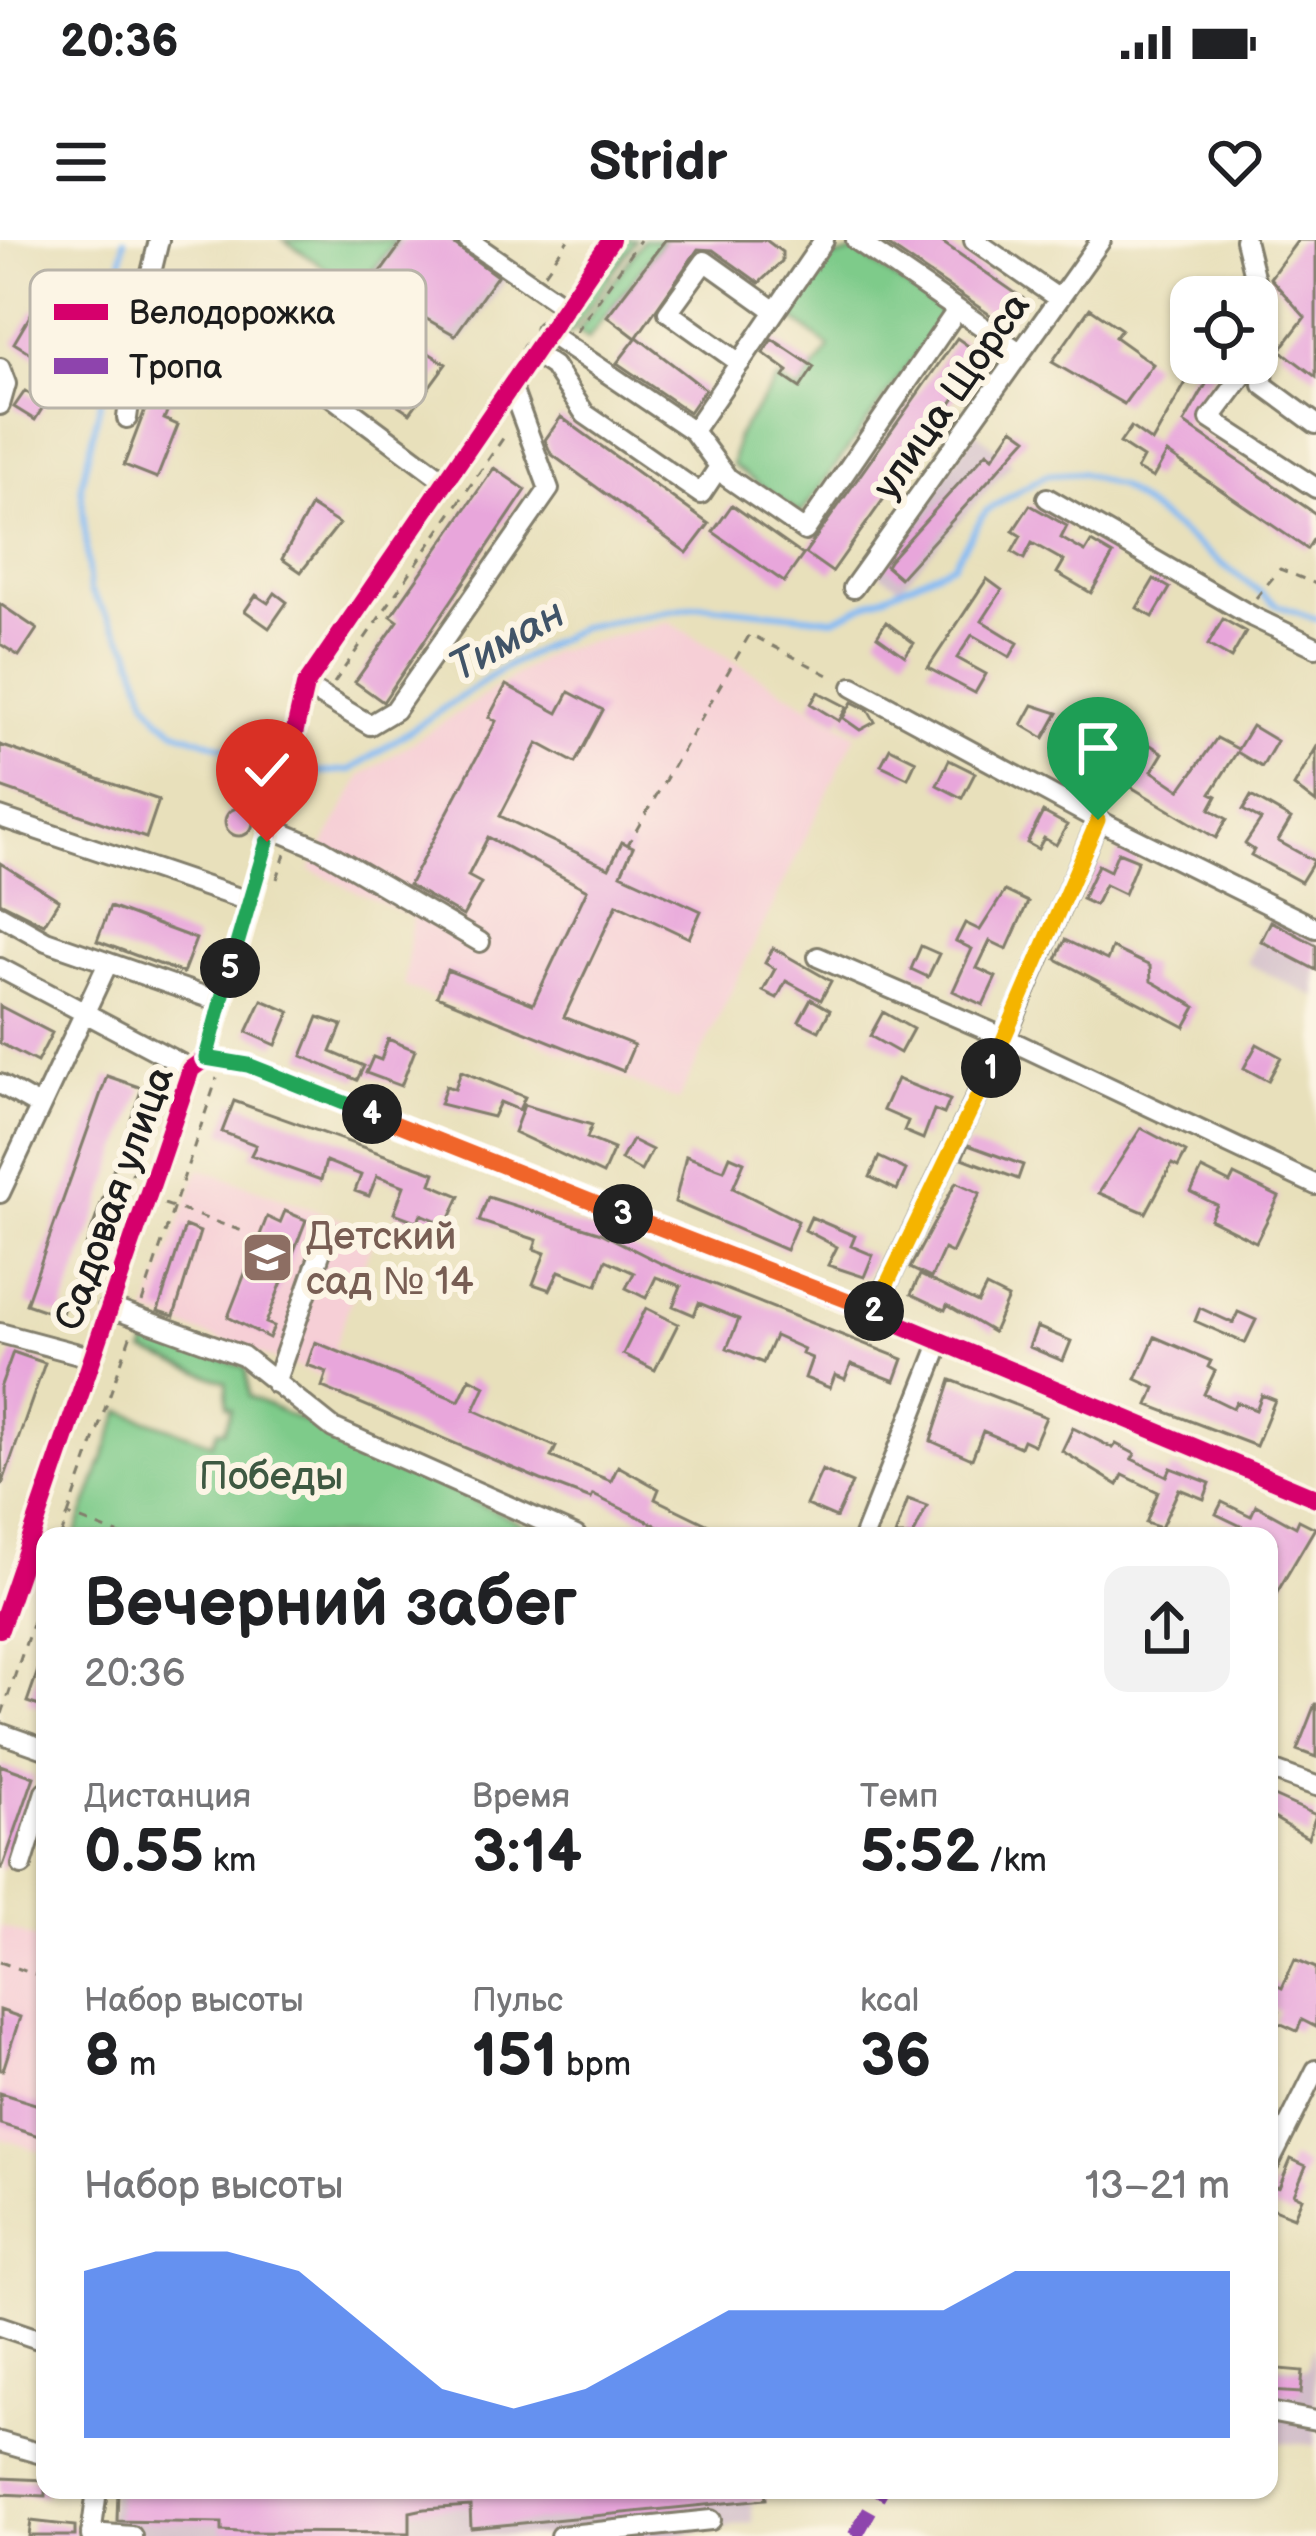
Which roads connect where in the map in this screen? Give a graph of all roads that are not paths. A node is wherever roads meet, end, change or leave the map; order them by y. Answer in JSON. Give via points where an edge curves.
{"nodes":[{"id":1,"x":159,"y":240,"type":"edge"},
{"id":2,"x":469,"y":240,"type":"edge"},
{"id":3,"x":611,"y":240,"type":"edge"},
{"id":4,"x":824,"y":240,"type":"edge"},
{"id":5,"x":856,"y":240,"type":"edge"},
{"id":6,"x":974,"y":240,"type":"edge"},
{"id":7,"x":1101,"y":240,"type":"edge"},
{"id":8,"x":1245,"y":240,"type":"edge"},
{"id":9,"x":1004,"y":248,"type":"edge"},
{"id":10,"x":152,"y":270,"type":"edge"},
{"id":11,"x":1254,"y":276,"type":"edge"},
{"id":12,"x":1059,"y":299,"type":"junction"},
{"id":13,"x":564,"y":306,"type":"junction"},
{"id":14,"x":957,"y":310,"type":"junction"},
{"id":15,"x":775,"y":311,"type":"junction"},
{"id":16,"x":545,"y":331,"type":"junction"},
{"id":17,"x":532,"y":352,"type":"junction"},
{"id":18,"x":1022,"y":353,"type":"junction"},
{"id":19,"x":740,"y":363,"type":"junction"},
{"id":20,"x":3,"y":376,"type":"edge"},
{"id":21,"x":1239,"y":384,"type":"edge"},
{"id":22,"x":1263,"y":384,"type":"edge"},
{"id":23,"x":511,"y":386,"type":"junction"},
{"id":24,"x":0,"y":405,"type":"edge"},
{"id":25,"x":128,"y":408,"type":"edge"},
{"id":26,"x":347,"y":408,"type":"edge"},
{"id":27,"x":127,"y":418,"type":"dead end"},
{"id":28,"x":1316,"y":424,"type":"edge"},
{"id":29,"x":693,"y":431,"type":"junction"},
{"id":30,"x":719,"y":467,"type":"junction"},
{"id":31,"x":445,"y":481,"type":"junction"},
{"id":32,"x":1316,"y":488,"type":"edge"},
{"id":33,"x":1047,"y":498,"type":"dead end"},
{"id":34,"x":853,"y":588,"type":"dead end"},
{"id":35,"x":1316,"y":647,"type":"edge"},
{"id":36,"x":305,"y":686,"type":"junction"},
{"id":37,"x":853,"y":688,"type":"road end"},
{"id":38,"x":0,"y":817,"type":"edge"},
{"id":39,"x":1098,"y":820,"type":"junction"},
{"id":40,"x":271,"y":828,"type":"junction"},
{"id":41,"x":248,"y":901,"type":"junction"},
{"id":42,"x":0,"y":914,"type":"edge"},
{"id":43,"x":1316,"y":928,"type":"edge"},
{"id":44,"x":480,"y":942,"type":"dead end"},
{"id":45,"x":818,"y":957,"type":"dead end"},
{"id":46,"x":108,"y":963,"type":"junction"},
{"id":47,"x":0,"y":968,"type":"edge"},
{"id":48,"x":220,"y":1003,"type":"junction"},
{"id":49,"x":84,"y":1013,"type":"junction"},
{"id":50,"x":1005,"y":1038,"type":"junction"},
{"id":51,"x":207,"y":1062,"type":"junction"},
{"id":52,"x":0,"y":1084,"type":"edge"},
{"id":53,"x":39,"y":1106,"type":"junction"},
{"id":54,"x":1316,"y":1184,"type":"edge"},
{"id":55,"x":0,"y":1192,"type":"edge"},
{"id":56,"x":328,"y":1231,"type":"dead end"},
{"id":57,"x":108,"y":1306,"type":"junction"},
{"id":58,"x":873,"y":1312,"type":"junction"},
{"id":59,"x":0,"y":1334,"type":"edge"},
{"id":60,"x":941,"y":1341,"type":"junction"},
{"id":61,"x":90,"y":1358,"type":"junction"},
{"id":62,"x":275,"y":1383,"type":"junction"},
{"id":63,"x":1316,"y":1498,"type":"edge"},
{"id":64,"x":556,"y":1527,"type":"edge"},
{"id":65,"x":868,"y":1527,"type":"edge"},
{"id":66,"x":0,"y":1629,"type":"edge"},
{"id":67,"x":0,"y":1733,"type":"edge"},
{"id":68,"x":36,"y":1746,"type":"edge"},
{"id":69,"x":1278,"y":1772,"type":"edge"},
{"id":70,"x":1316,"y":1786,"type":"edge"},
{"id":71,"x":36,"y":1821,"type":"edge"},
{"id":72,"x":22,"y":1865,"type":"dead end"},
{"id":73,"x":1316,"y":2070,"type":"edge"},
{"id":74,"x":1310,"y":2097,"type":"edge"},
{"id":75,"x":1278,"y":2149,"type":"edge"},
{"id":76,"x":0,"y":2326,"type":"edge"},
{"id":77,"x":36,"y":2338,"type":"edge"},
{"id":78,"x":1278,"y":2414,"type":"edge"},
{"id":79,"x":1316,"y":2421,"type":"edge"},
{"id":80,"x":0,"y":2441,"type":"edge"},
{"id":81,"x":36,"y":2448,"type":"edge"},
{"id":82,"x":96,"y":2499,"type":"edge"},
{"id":83,"x":711,"y":2520,"type":"dead end"},
{"id":84,"x":91,"y":2535,"type":"edge"},
{"id":85,"x":132,"y":2536,"type":"edge"},
{"id":86,"x":560,"y":2536,"type":"edge"}],
"edges":[{"from":1,"to":10,"type":"street"},
{"from":2,"to":13,"type":"street"},
{"from":3,"to":13,"type":"street","name":"Садовая улица"},
{"from":4,"to":15,"type":"street"},
{"from":5,"to":14,"type":"street"},
{"from":6,"to":9,"type":"street"},
{"from":7,"to":12,"type":"street","name":"улица Щорса"},
{"from":8,"to":11,"type":"street"},
{"from":9,"to":12,"type":"street"},
{"from":12,"to":18,"type":"street","name":"улица Щорса"},
{"from":13,"to":16,"type":"street","name":"Садовая улица"},
{"from":14,"to":18,"type":"street"},
{"from":14,"to":30,"type":"street","via":[[805,531]]},
{"from":15,"to":19,"type":"street"},
{"from":15,"to":19,"type":"street","via":[[705,261],[668,312]]},
{"from":16,"to":17,"type":"street","name":"Садовая улица"},
{"from":16,"to":29,"type":"street"},
{"from":17,"to":23,"type":"street","name":"Садовая улица"},
{"from":17,"to":30,"type":"street","via":[[553,366],[586,414],[701,494]]},
{"from":18,"to":34,"type":"street","name":"улица Щорса"},
{"from":19,"to":29,"type":"street"},
{"from":20,"to":24,"type":"street"},
{"from":21,"to":32,"type":"street","via":[[1210,419]]},
{"from":22,"to":28,"type":"street"},
{"from":23,"to":31,"type":"street","name":"Садовая улица"},
{"from":23,"to":36,"type":"street","via":[[549,489],[395,710],[370,725]]},
{"from":25,"to":27,"type":"street"},
{"from":26,"to":31,"type":"street"},
{"from":29,"to":30,"type":"street"},
{"from":31,"to":36,"type":"street","name":"Садовая улица"},
{"from":33,"to":35,"type":"street"},
{"from":36,"to":40,"type":"street","name":"Садовая улица"},
{"from":37,"to":39,"type":"street"},
{"from":38,"to":41,"type":"street"},
{"from":39,"to":43,"type":"street"},
{"from":39,"to":50,"type":"street"},
{"from":40,"to":41,"type":"street","name":"Садовая улица"},
{"from":40,"to":44,"type":"street"},
{"from":41,"to":48,"type":"street","name":"Садовая улица"},
{"from":42,"to":46,"type":"street"},
{"from":45,"to":50,"type":"street"},
{"from":46,"to":48,"type":"street"},
{"from":46,"to":49,"type":"street"},
{"from":47,"to":49,"type":"street"},
{"from":48,"to":51,"type":"street","name":"Садовая улица"},
{"from":49,"to":51,"type":"street"},
{"from":49,"to":53,"type":"street"},
{"from":50,"to":54,"type":"street"},
{"from":50,"to":58,"type":"street"},
{"from":51,"to":57,"type":"street","name":"Садовая улица","via":[[145,1197]]},
{"from":51,"to":58,"type":"street"},
{"from":52,"to":53,"type":"street"},
{"from":53,"to":55,"type":"street"},
{"from":56,"to":62,"type":"street"},
{"from":57,"to":61,"type":"street","name":"Садовая улица"},
{"from":57,"to":62,"type":"street","via":[[243,1356]]},
{"from":58,"to":60,"type":"street"},
{"from":59,"to":61,"type":"street"},
{"from":60,"to":63,"type":"street"},
{"from":60,"to":65,"type":"street"},
{"from":61,"to":66,"type":"street","name":"Садовая улица"},
{"from":62,"to":64,"type":"street","via":[[333,1428]]},
{"from":67,"to":68,"type":"street"},
{"from":69,"to":70,"type":"street"},
{"from":71,"to":72,"type":"street"},
{"from":73,"to":74,"type":"street"},
{"from":74,"to":75,"type":"street"},
{"from":76,"to":77,"type":"street"},
{"from":78,"to":79,"type":"street"},
{"from":80,"to":81,"type":"street"},
{"from":82,"to":84,"type":"street"},
{"from":83,"to":86,"type":"street"},
{"from":84,"to":85,"type":"street"}]}
